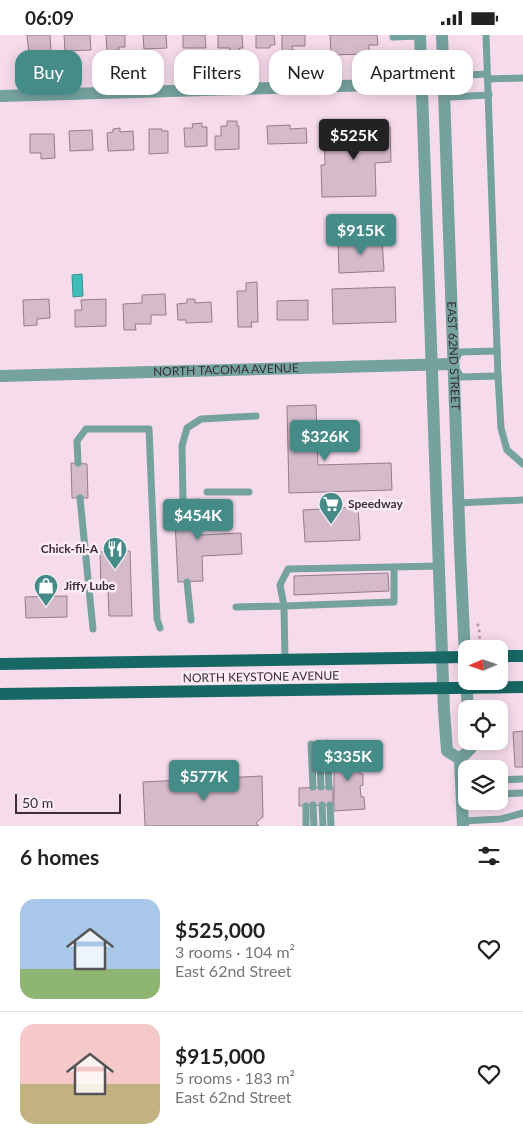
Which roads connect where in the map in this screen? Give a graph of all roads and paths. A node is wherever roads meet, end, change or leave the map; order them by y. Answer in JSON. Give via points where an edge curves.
{"nodes":[{"id":1,"x":420,"y":35,"type":"edge"},
{"id":2,"x":442,"y":35,"type":"edge"},
{"id":3,"x":486,"y":35,"type":"edge"},
{"id":4,"x":393,"y":37,"type":"dead end"},
{"id":5,"x":421,"y":50,"type":"edge"},
{"id":6,"x":442,"y":50,"type":"edge"},
{"id":7,"x":473,"y":76,"type":"edge"},
{"id":8,"x":488,"y":76,"type":"junction"},
{"id":9,"x":523,"y":78,"type":"edge"},
{"id":10,"x":352,"y":85,"type":"edge"},
{"id":11,"x":422,"y":95,"type":"edge"},
{"id":12,"x":443,"y":95,"type":"edge"},
{"id":13,"x":451,"y":95,"type":"edge"},
{"id":14,"x":489,"y":95,"type":"junction"},
{"id":15,"x":0,"y":97,"type":"edge"},
{"id":16,"x":497,"y":351,"type":"junction"},
{"id":17,"x":453,"y":364,"type":"junction"},
{"id":18,"x":431,"y":365,"type":"junction"},
{"id":19,"x":0,"y":376,"type":"edge"},
{"id":20,"x":498,"y":376,"type":"junction"},
{"id":21,"x":256,"y":416,"type":"dead end"},
{"id":22,"x":78,"y":463,"type":"dead end"},
{"id":23,"x":523,"y":464,"type":"edge"},
{"id":24,"x":249,"y":491,"type":"dead end"},
{"id":25,"x":207,"y":492,"type":"dead end"},
{"id":26,"x":80,"y":498,"type":"dead end"},
{"id":27,"x":183,"y":500,"type":"dead end"},
{"id":28,"x":523,"y":500,"type":"edge"},
{"id":29,"x":458,"y":503,"type":"junction"},
{"id":30,"x":438,"y":566,"type":"junction"},
{"id":31,"x":394,"y":567,"type":"junction"},
{"id":32,"x":186,"y":582,"type":"dead end"},
{"id":33,"x":236,"y":607,"type":"dead end"},
{"id":34,"x":284,"y":607,"type":"junction"},
{"id":35,"x":191,"y":620,"type":"dead end"},
{"id":36,"x":479,"y":626,"type":"dead end"},
{"id":37,"x":160,"y":628,"type":"dead end"},
{"id":38,"x":93,"y":629,"type":"dead end"},
{"id":39,"x":465,"y":640,"type":"edge"},
{"id":40,"x":480,"y":640,"type":"edge"},
{"id":41,"x":508,"y":656,"type":"edge"},
{"id":42,"x":523,"y":656,"type":"edge"},
{"id":43,"x":442,"y":657,"type":"junction"},
{"id":44,"x":458,"y":657,"type":"edge"},
{"id":45,"x":285,"y":660,"type":"junction"},
{"id":46,"x":0,"y":664,"type":"edge"},
{"id":47,"x":458,"y":684,"type":"edge"},
{"id":48,"x":508,"y":686,"type":"edge"},
{"id":49,"x":523,"y":687,"type":"edge"},
{"id":50,"x":443,"y":688,"type":"junction"},
{"id":51,"x":0,"y":694,"type":"edge"},
{"id":52,"x":327,"y":743,"type":"dead end"},
{"id":53,"x":469,"y":750,"type":"edge"},
{"id":54,"x":460,"y":759,"type":"joint"},
{"id":55,"x":523,"y":779,"type":"edge"},
{"id":56,"x":508,"y":780,"type":"edge"},
{"id":57,"x":313,"y":787,"type":"dead end"},
{"id":58,"x":321,"y":787,"type":"dead end"},
{"id":59,"x":329,"y":787,"type":"dead end"},
{"id":60,"x":523,"y":793,"type":"edge"},
{"id":61,"x":508,"y":794,"type":"edge"},
{"id":62,"x":322,"y":805,"type":"dead end"},
{"id":63,"x":330,"y":805,"type":"dead end"},
{"id":64,"x":463,"y":810,"type":"edge"},
{"id":65,"x":523,"y":813,"type":"edge"},
{"id":66,"x":502,"y":823,"type":"edge"},
{"id":67,"x":463,"y":824,"type":"edge"},
{"id":68,"x":306,"y":826,"type":"edge"},
{"id":69,"x":314,"y":826,"type":"edge"},
{"id":70,"x":323,"y":826,"type":"edge"},
{"id":71,"x":331,"y":826,"type":"edge"}],
"edges":[{"from":1,"to":4,"type":"lane"},
{"from":1,"to":5,"type":"street"},
{"from":2,"to":6,"type":"street","name":"EAST 62ND STREET"},
{"from":3,"to":8,"type":"lane"},
{"from":7,"to":8,"type":"lane"},
{"from":8,"to":9,"type":"lane"},
{"from":8,"to":14,"type":"lane"},
{"from":10,"to":15,"type":"street"},
{"from":11,"to":18,"type":"street","name":"EAST 62ND STREET"},
{"from":12,"to":17,"type":"street","name":"EAST 62ND STREET"},
{"from":13,"to":14,"type":"lane"},
{"from":14,"to":16,"type":"lane"},
{"from":16,"to":17,"type":"lane","via":[[460,352]]},
{"from":16,"to":20,"type":"lane"},
{"from":17,"to":18,"type":"street","name":"NORTH TACOMA AVENUE"},
{"from":17,"to":20,"type":"lane","via":[[461,377]]},
{"from":17,"to":29,"type":"street","name":"EAST 62ND STREET"},
{"from":18,"to":19,"type":"street","name":"NORTH TACOMA AVENUE"},
{"from":18,"to":30,"type":"street","name":"EAST 62ND STREET"},
{"from":20,"to":23,"type":"lane","via":[[502,428],[508,450]]},
{"from":21,"to":27,"type":"lane","via":[[201,419],[187,428],[182,446]]},
{"from":22,"to":37,"type":"lane","via":[[76,441],[86,429],[149,429]]},
{"from":24,"to":25,"type":"lane"},
{"from":26,"to":38,"type":"lane"},
{"from":28,"to":29,"type":"lane"},
{"from":29,"to":39,"type":"street","name":"EAST 62ND STREET"},
{"from":30,"to":31,"type":"lane"},
{"from":30,"to":43,"type":"street","name":"EAST 62ND STREET"},
{"from":31,"to":34,"type":"lane","via":[[394,602]]},
{"from":31,"to":34,"type":"lane","via":[[288,569],[280,585]]},
{"from":32,"to":35,"type":"lane"},
{"from":33,"to":34,"type":"lane"},
{"from":34,"to":45,"type":"lane"},
{"from":36,"to":40,"type":"path"},
{"from":41,"to":42,"type":"main road"},
{"from":43,"to":44,"type":"main road","name":"NORTH KEYSTONE AVENUE"},
{"from":43,"to":45,"type":"main road","name":"NORTH KEYSTONE AVENUE"},
{"from":43,"to":50,"type":"street","name":"EAST 62ND STREET"},
{"from":45,"to":46,"type":"main road","name":"NORTH KEYSTONE AVENUE"},
{"from":47,"to":50,"type":"main road","name":"NORTH KEYSTONE AVENUE"},
{"from":48,"to":49,"type":"main road","name":"NORTH KEYSTONE AVENUE"},
{"from":50,"to":51,"type":"main road","name":"NORTH KEYSTONE AVENUE"},
{"from":50,"to":54,"type":"street","name":"EAST 62ND STREET","via":[[447,751]]},
{"from":52,"to":59,"type":"lane"},
{"from":53,"to":54,"type":"street"},
{"from":55,"to":56,"type":"lane"},
{"from":57,"to":58,"type":"lane","via":[[315,744]]},
{"from":60,"to":61,"type":"lane"},
{"from":62,"to":70,"type":"lane"},
{"from":63,"to":71,"type":"lane"},
{"from":64,"to":67,"type":"street"},
{"from":65,"to":66,"type":"lane"},
{"from":66,"to":67,"type":"lane"},
{"from":68,"to":69,"type":"lane","via":[[309,805]]}]}
